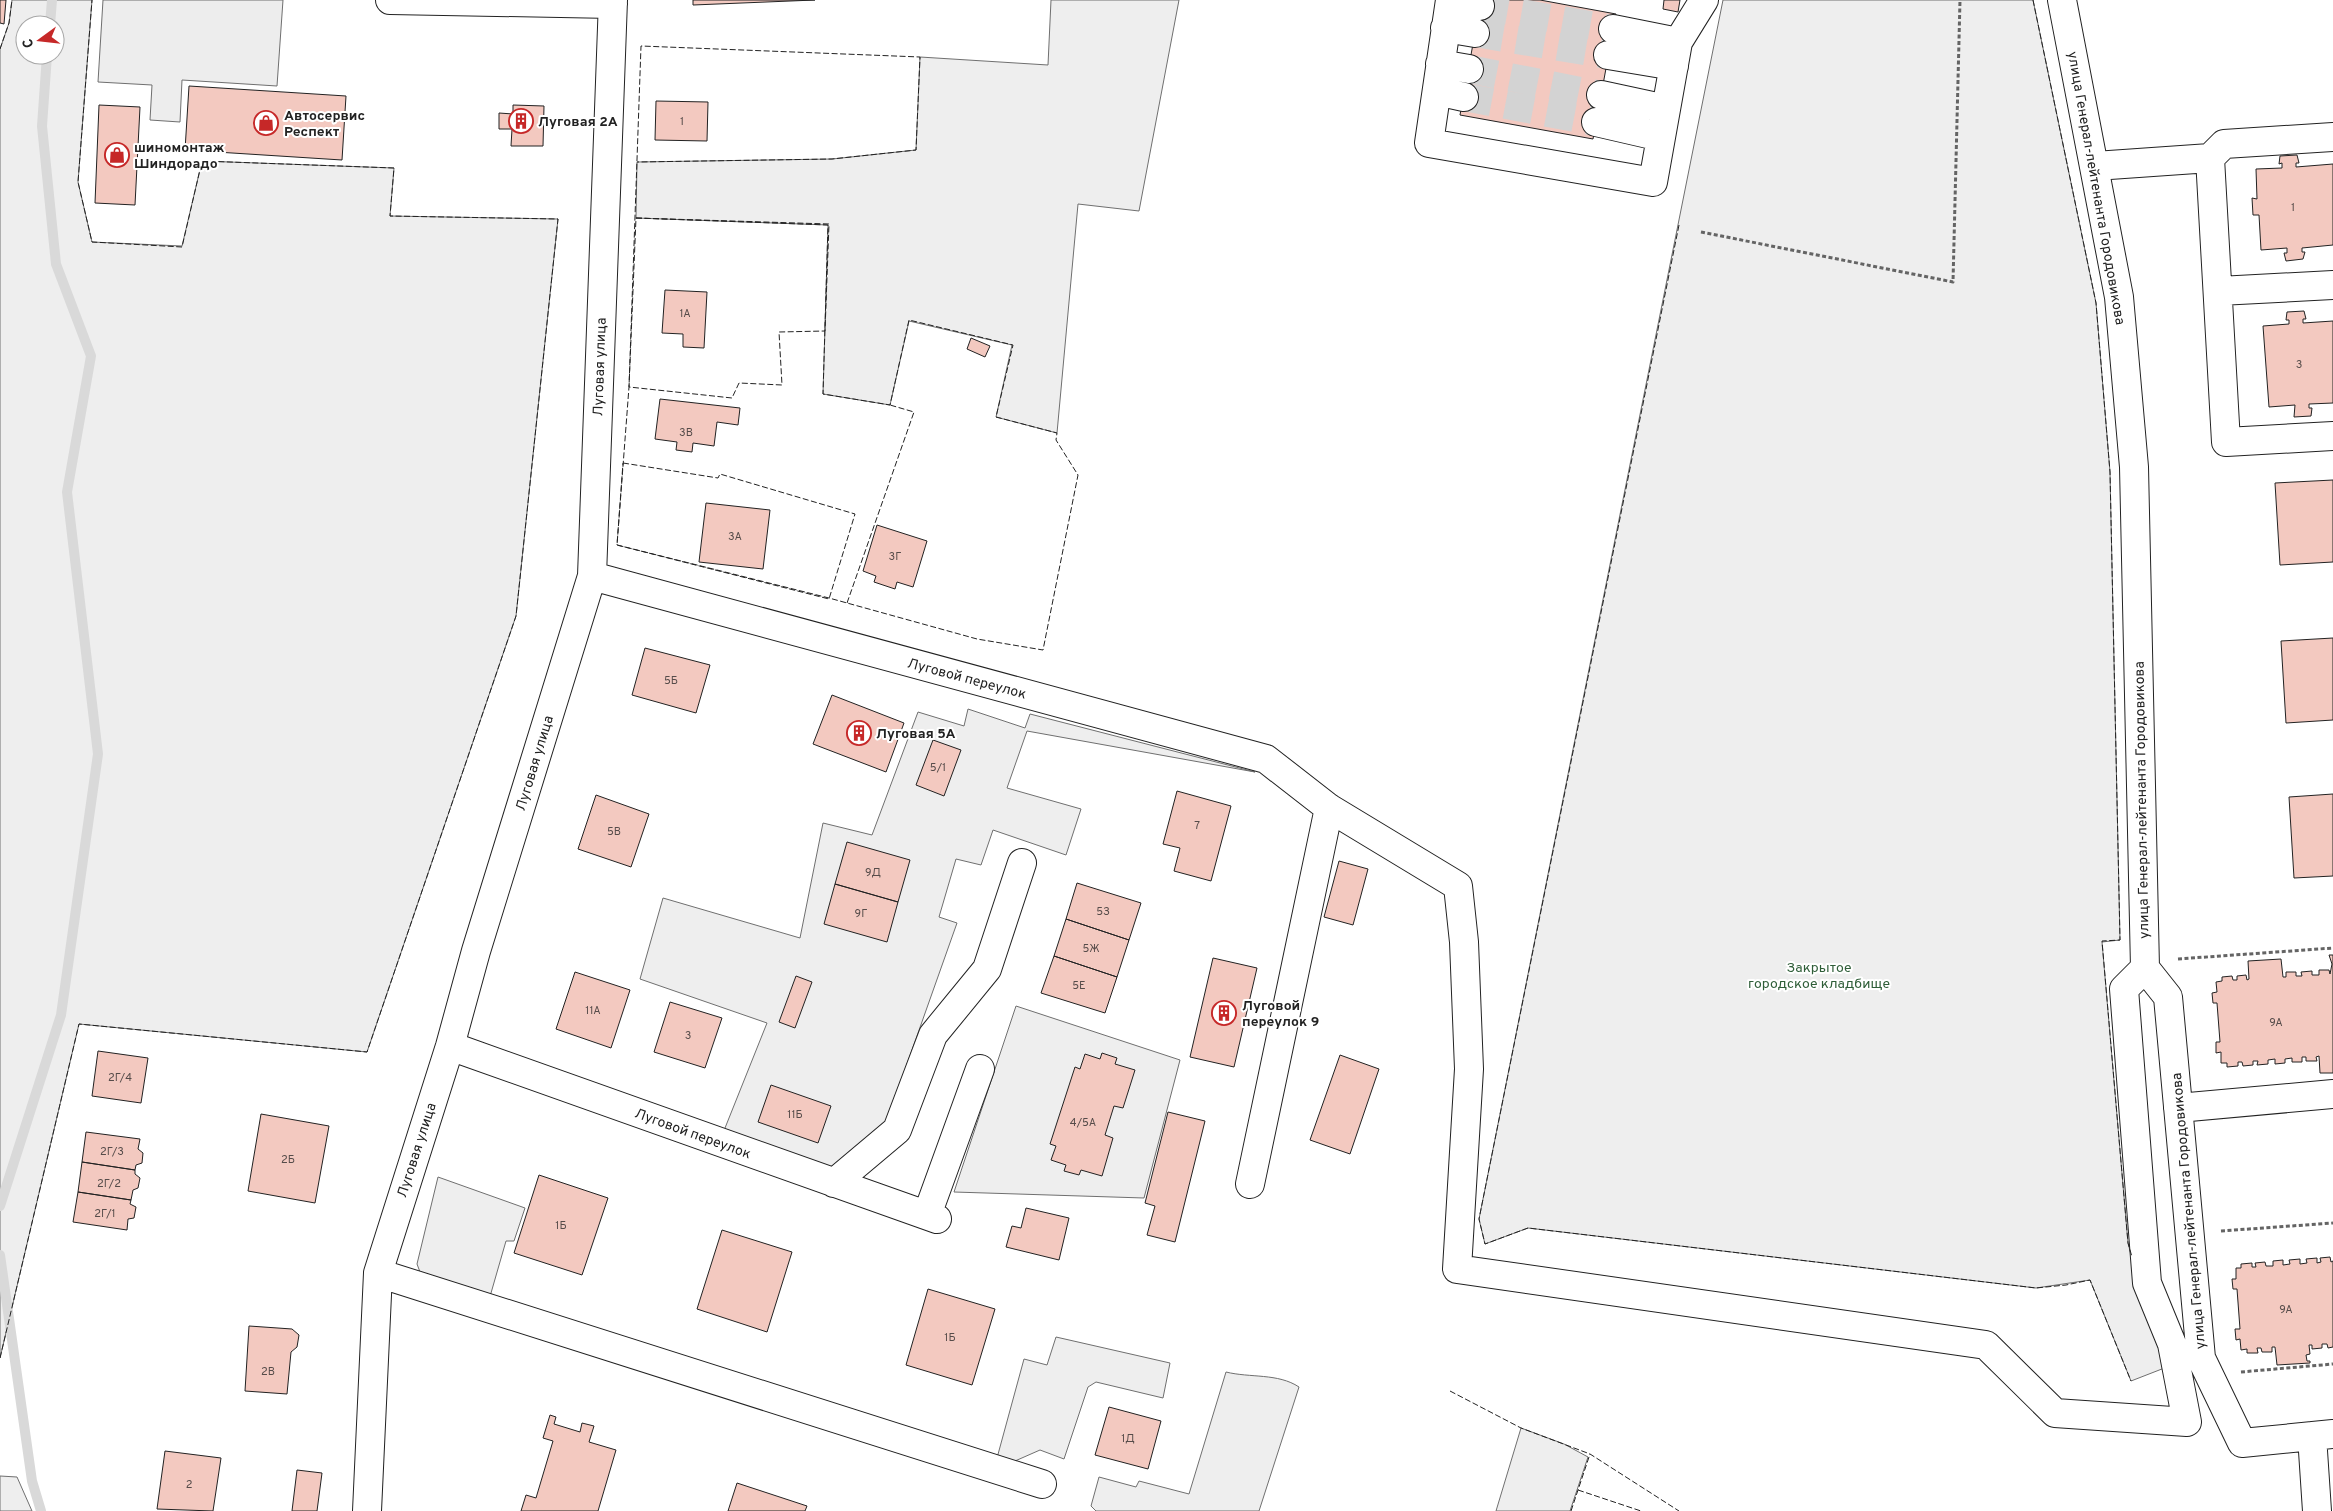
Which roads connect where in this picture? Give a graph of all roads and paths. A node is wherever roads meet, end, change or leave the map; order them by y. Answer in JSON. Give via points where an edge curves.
{"nodes":[{"id":1,"x":390,"y":0,"type":"edge"},
{"id":2,"x":1704,"y":0,"type":"edge"},
{"id":3,"x":1960,"y":0,"type":"edge"},
{"id":4,"x":2062,"y":0,"type":"edge"},
{"id":5,"x":1450,"y":1,"type":"edge"},
{"id":6,"x":613,"y":2,"type":"edge"},
{"id":7,"x":1480,"y":6,"type":"tunnel mouth"},
{"id":8,"x":1445,"y":28,"type":"junction"},
{"id":9,"x":1612,"y":28,"type":"tunnel mouth"},
{"id":10,"x":1475,"y":33,"type":"tunnel mouth"},
{"id":11,"x":1676,"y":54,"type":"junction"},
{"id":12,"x":1608,"y":55,"type":"tunnel mouth"},
{"id":13,"x":1440,"y":64,"type":"junction"},
{"id":14,"x":1468,"y":70,"type":"tunnel mouth"},
{"id":15,"x":1437,"y":91,"type":"junction"},
{"id":16,"x":1601,"y":95,"type":"tunnel mouth"},
{"id":17,"x":1464,"y":96,"type":"tunnel mouth"},
{"id":18,"x":1666,"y":109,"type":"junction"},
{"id":19,"x":1596,"y":122,"type":"tunnel mouth"},
{"id":20,"x":1661,"y":137,"type":"junction"},
{"id":21,"x":2333,"y":137,"type":"edge"},
{"id":22,"x":2210,"y":158,"type":"junction"},
{"id":23,"x":2095,"y":166,"type":"junction"},
{"id":24,"x":1701,"y":232,"type":"dead end"},
{"id":25,"x":2333,"y":285,"type":"edge"},
{"id":26,"x":2219,"y":291,"type":"junction"},
{"id":27,"x":2333,"y":436,"type":"edge"},
{"id":28,"x":592,"y":576,"type":"junction"},
{"id":29,"x":1328,"y":808,"type":"junction"},
{"id":30,"x":1022,"y":863,"type":"dead end"},
{"id":31,"x":2333,"y":948,"type":"edge"},
{"id":32,"x":2145,"y":965,"type":"junction"},
{"id":33,"x":450,"y":1046,"type":"junction"},
{"id":34,"x":980,"y":1069,"type":"dead end"},
{"id":35,"x":2333,"y":1094,"type":"edge"},
{"id":36,"x":2178,"y":1108,"type":"junction"},
{"id":37,"x":834,"y":1183,"type":"junction"},
{"id":38,"x":1250,"y":1184,"type":"dead end"},
{"id":39,"x":2333,"y":1223,"type":"edge"},
{"id":40,"x":2190,"y":1233,"type":"junction"},
{"id":41,"x":378,"y":1273,"type":"junction"},
{"id":42,"x":2333,"y":1364,"type":"edge"},
{"id":43,"x":2209,"y":1375,"type":"junction"},
{"id":44,"x":2322,"y":1435,"type":"edge"},
{"id":45,"x":1042,"y":1484,"type":"dead end"},
{"id":46,"x":367,"y":1511,"type":"edge"},
{"id":47,"x":2317,"y":1511,"type":"edge"}],
"edges":[{"from":1,"to":6,"type":"street"},
{"from":2,"to":11,"type":"street"},
{"from":3,"to":24,"type":"path","via":[[1953,282]]},
{"from":4,"to":23,"type":"street","name":"улица Генерал-лейтенанта Городовикова"},
{"from":5,"to":7,"type":"street"},
{"from":5,"to":8,"type":"street"},
{"from":6,"to":28,"type":"street","name":"Луговая улица"},
{"from":8,"to":10,"type":"street"},
{"from":8,"to":13,"type":"street"},
{"from":9,"to":11,"type":"street"},
{"from":11,"to":12,"type":"street"},
{"from":11,"to":18,"type":"street"},
{"from":13,"to":14,"type":"street"},
{"from":13,"to":15,"type":"street"},
{"from":15,"to":17,"type":"street"},
{"from":15,"to":20,"type":"street","via":[[1429,143],[1653,182]]},
{"from":16,"to":18,"type":"street"},
{"from":18,"to":20,"type":"street"},
{"from":19,"to":20,"type":"street"},
{"from":21,"to":22,"type":"street","via":[[2224,144]]},
{"from":22,"to":23,"type":"street"},
{"from":22,"to":26,"type":"street"},
{"from":23,"to":32,"type":"street","name":"улица Генерал-лейтенанта Городовикова","via":[[2119,298],[2134,467]]},
{"from":25,"to":26,"type":"street"},
{"from":26,"to":27,"type":"street","via":[[2226,442]]},
{"from":28,"to":29,"type":"street","name":"Луговой переулок","via":[[1266,759]]},
{"from":28,"to":33,"type":"street","name":"Луговая улица","via":[[476,951]]},
{"from":29,"to":32,"type":"street","name":"Луговой переулок","via":[[1458,886],[1464,942],[1469,1069],[1457,1269],[1986,1345],[2055,1413],[2187,1422],[2172,1344],[2147,1283],[2124,989]]},
{"from":29,"to":38,"type":"street"},
{"from":30,"to":37,"type":"street","via":[[987,969],[933,1035],[897,1130]]},
{"from":31,"to":32,"type":"path"},
{"from":32,"to":36,"type":"street","name":"улица Генерал-лейтенанта Городовикова","via":[[2168,997]]},
{"from":33,"to":37,"type":"street","name":"Луговой переулок"},
{"from":33,"to":41,"type":"street","name":"Луговая улица"},
{"from":34,"to":37,"type":"street","name":"Луговой переулок","via":[[932,1217]]},
{"from":35,"to":36,"type":"street"},
{"from":36,"to":40,"type":"street","name":"улица Генерал-лейтенанта Городовикова"},
{"from":39,"to":40,"type":"path"},
{"from":40,"to":43,"type":"street","name":"улица Генерал-лейтенанта Городовикова","via":[[2201,1358]]},
{"from":41,"to":45,"type":"street"},
{"from":41,"to":46,"type":"street","name":"Луговая улица"},
{"from":42,"to":43,"type":"path"},
{"from":43,"to":44,"type":"street","name":"улица Генерал-лейтенанта Городовикова","via":[[2242,1443]]},
{"from":44,"to":47,"type":"street","name":"улица Генерал-лейтенанта Городовикова"}]}
